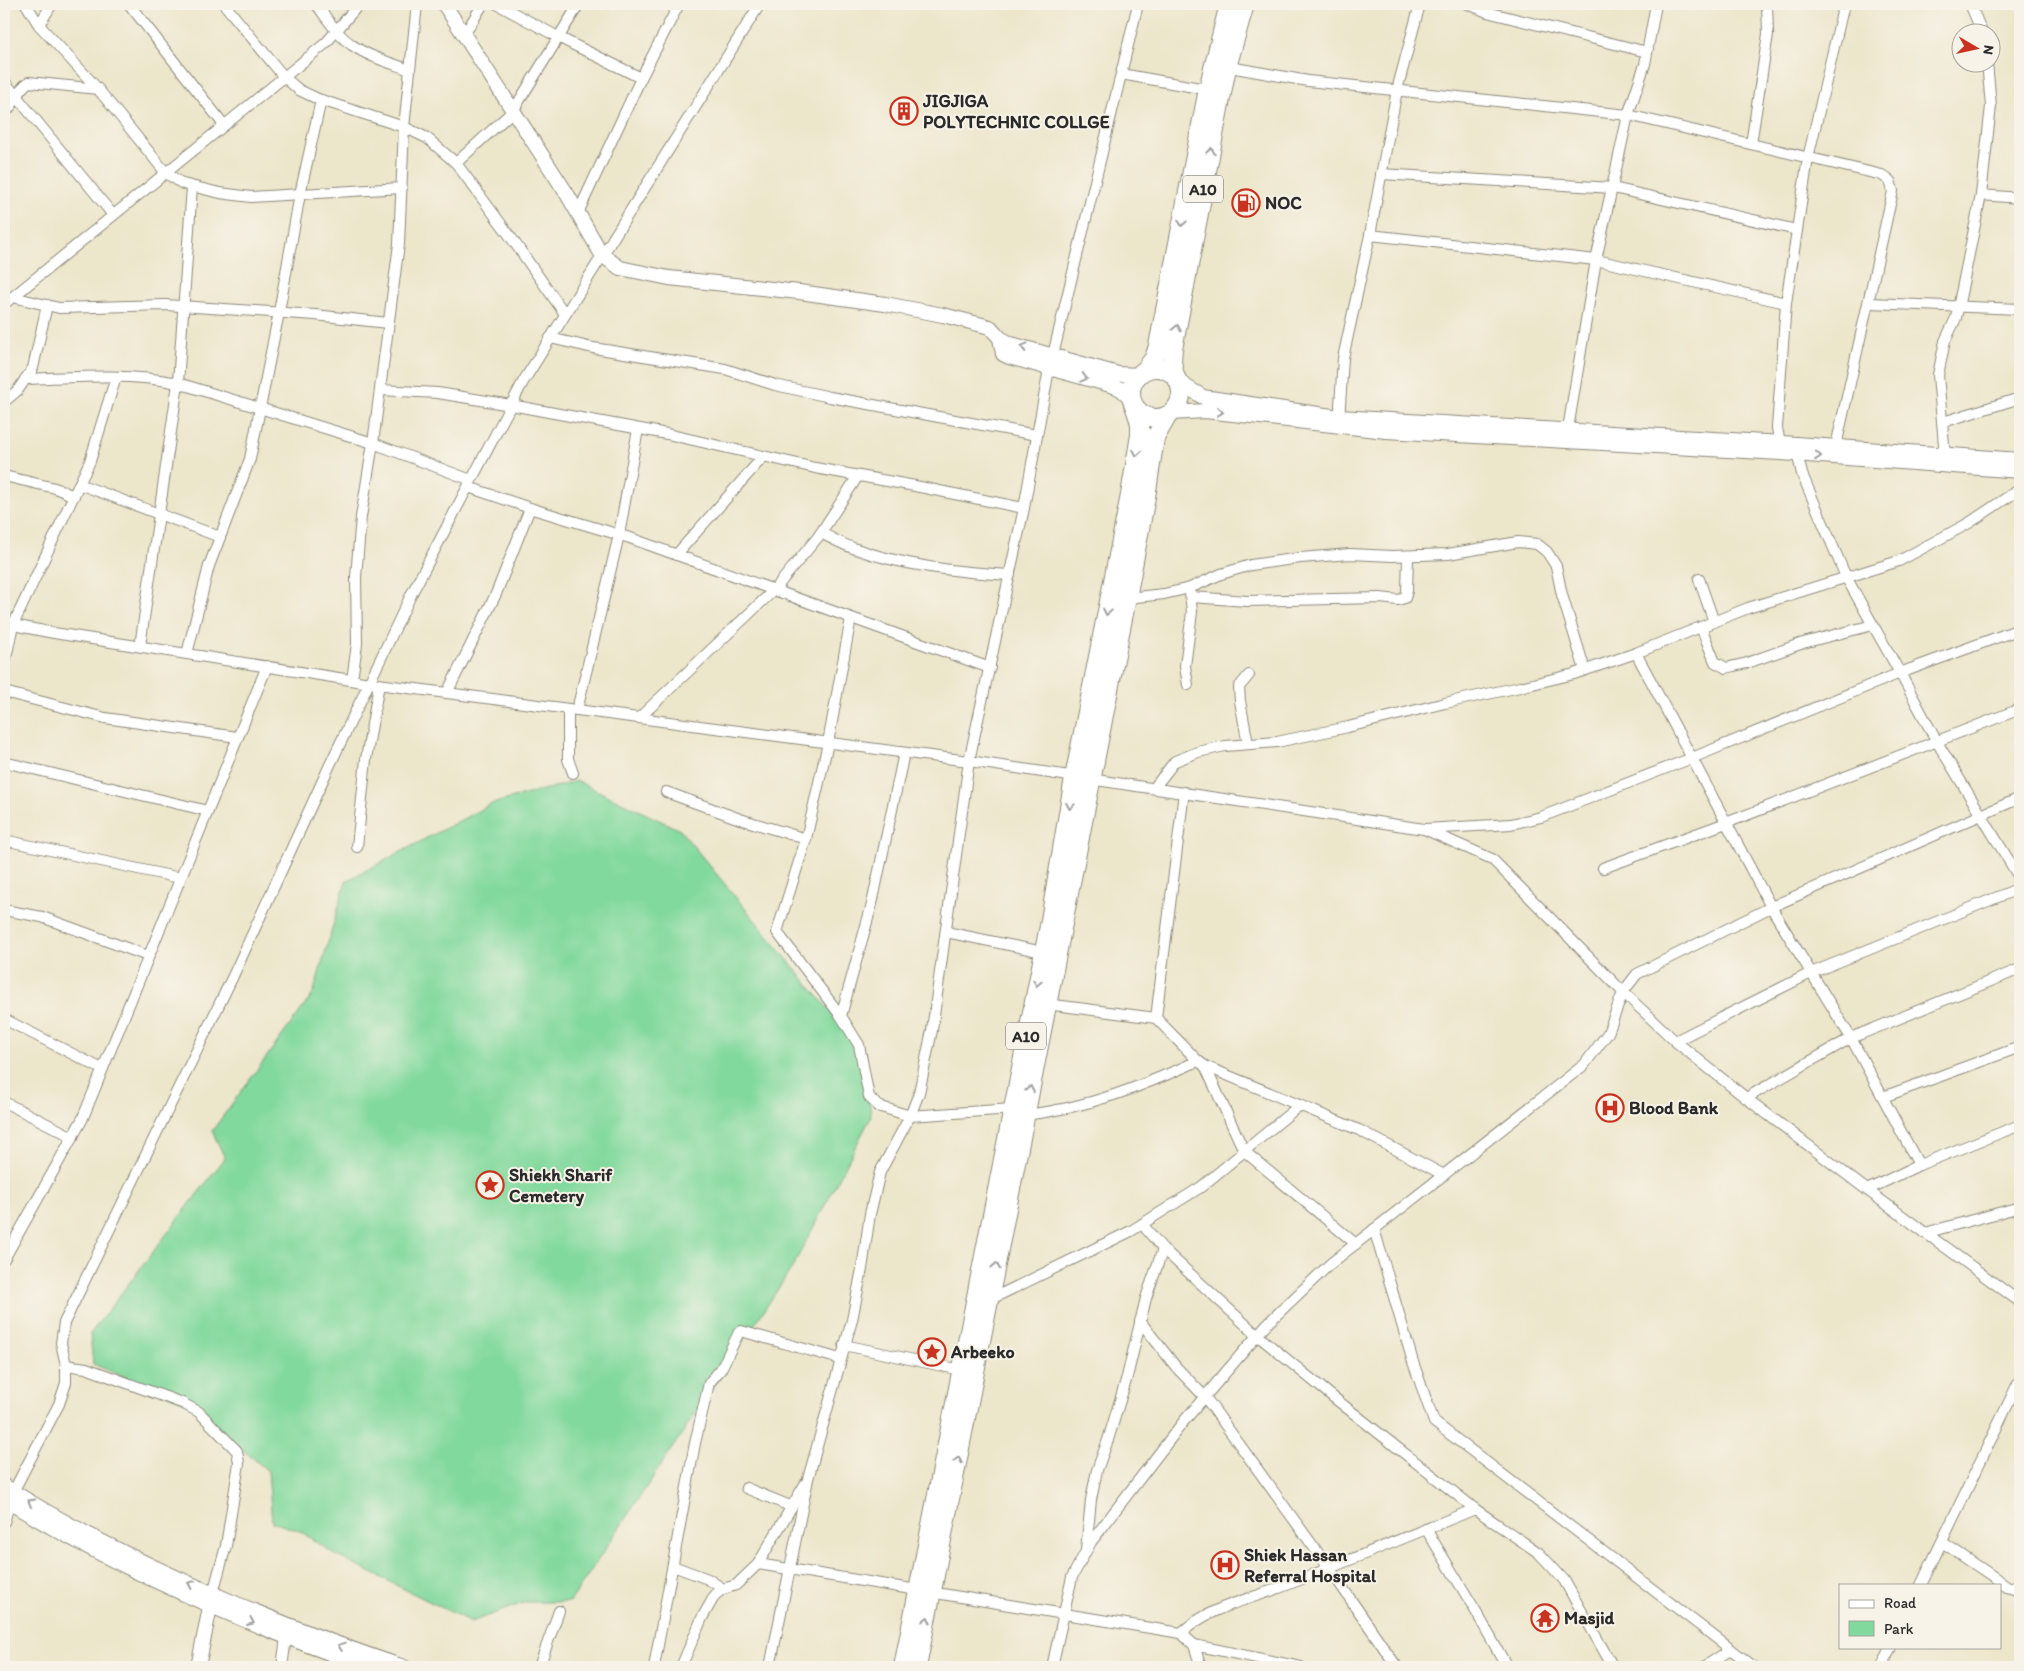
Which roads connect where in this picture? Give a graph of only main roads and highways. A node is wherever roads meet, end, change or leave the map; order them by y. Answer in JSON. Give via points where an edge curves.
{"nodes":[{"id":1,"x":444,"y":4,"type":"edge"},
{"id":2,"x":1228,"y":4,"type":"edge"},
{"id":3,"x":1245,"y":4,"type":"edge"},
{"id":4,"x":1220,"y":65,"type":"junction"},
{"id":5,"x":1215,"y":91,"type":"junction"},
{"id":6,"x":1000,"y":338,"type":"junction"},
{"id":7,"x":1142,"y":372,"type":"junction"},
{"id":8,"x":1176,"y":378,"type":"junction"},
{"id":9,"x":1133,"y":402,"type":"junction"},
{"id":10,"x":1169,"y":414,"type":"junction"},
{"id":11,"x":1339,"y":422,"type":"junction"},
{"id":12,"x":1789,"y":448,"type":"junction"},
{"id":13,"x":2020,"y":460,"type":"edge"},
{"id":14,"x":2020,"y":471,"type":"edge"},
{"id":15,"x":1082,"y":779,"type":"junction"},
{"id":16,"x":1018,"y":1112,"type":"junction"},
{"id":17,"x":981,"y":1304,"type":"junction"},
{"id":18,"x":8,"y":1495,"type":"edge"},
{"id":19,"x":925,"y":1592,"type":"junction"},
{"id":20,"x":211,"y":1599,"type":"junction"},
{"id":21,"x":198,"y":1667,"type":"edge"},
{"id":22,"x":368,"y":1667,"type":"edge"},
{"id":23,"x":404,"y":1667,"type":"edge"},
{"id":24,"x":903,"y":1667,"type":"edge"},
{"id":25,"x":917,"y":1667,"type":"edge"}],
"edges":[{"from":1,"to":6,"type":"main road","via":[[602,254],[620,268],[669,278],[884,304],[990,327]]},
{"from":2,"to":4,"type":"highway","number":"A10"},
{"from":3,"to":4,"type":"highway","number":"A10"},
{"from":4,"to":5,"type":"highway","number":"A10"},
{"from":5,"to":7,"type":"highway","number":"A10","one_way":true,"via":[[1158,346],[1154,358]]},
{"from":8,"to":5,"type":"highway","number":"A10","one_way":true,"via":[[1172,349]]},
{"from":7,"to":6,"type":"main road","one_way":true,"via":[[1118,374],[1011,344]]},
{"from":6,"to":9,"type":"main road","one_way":true,"via":[[1003,354],[1009,357],[1114,386]]},
{"from":7,"to":8,"type":"highway","via":[[1161,368]]},
{"from":7,"to":9,"type":"highway","number":"A10","via":[[1131,388]]},
{"from":8,"to":10,"type":"highway","number":"A10","via":[[1180,399]]},
{"from":8,"to":11,"type":"main road","via":[[1204,398]]},
{"from":9,"to":10,"type":"highway","via":[[1147,416],[1155,418]]},
{"from":9,"to":15,"type":"highway","number":"A10","one_way":true,"via":[[1140,422],[1140,436]]},
{"from":10,"to":11,"type":"main road","one_way":true,"via":[[1205,410]]},
{"from":10,"to":15,"type":"highway","number":"A10","via":[[1155,438],[1127,598]]},
{"from":11,"to":12,"type":"main road","via":[[1386,431],[1567,435]]},
{"from":12,"to":13,"type":"main road","via":[[1836,446]]},
{"from":12,"to":14,"type":"main road","one_way":true},
{"from":15,"to":16,"type":"highway","number":"A10","one_way":true,"via":[[1044,952]]},
{"from":16,"to":15,"type":"highway","number":"A10","one_way":true,"via":[[1046,1004]]},
{"from":16,"to":17,"type":"highway","number":"A10"},
{"from":19,"to":17,"type":"highway","number":"A10","one_way":true},
{"from":17,"to":19,"type":"highway","number":"A10","via":[[961,1370]]},
{"from":18,"to":20,"type":"main road","via":[[130,1568]]},
{"from":19,"to":24,"type":"highway","number":"A10"},
{"from":25,"to":19,"type":"highway","number":"A10","one_way":true},
{"from":20,"to":21,"type":"main road"},
{"from":20,"to":22,"type":"main road","one_way":true,"via":[[286,1638]]},
{"from":23,"to":20,"type":"main road","one_way":true}]}
